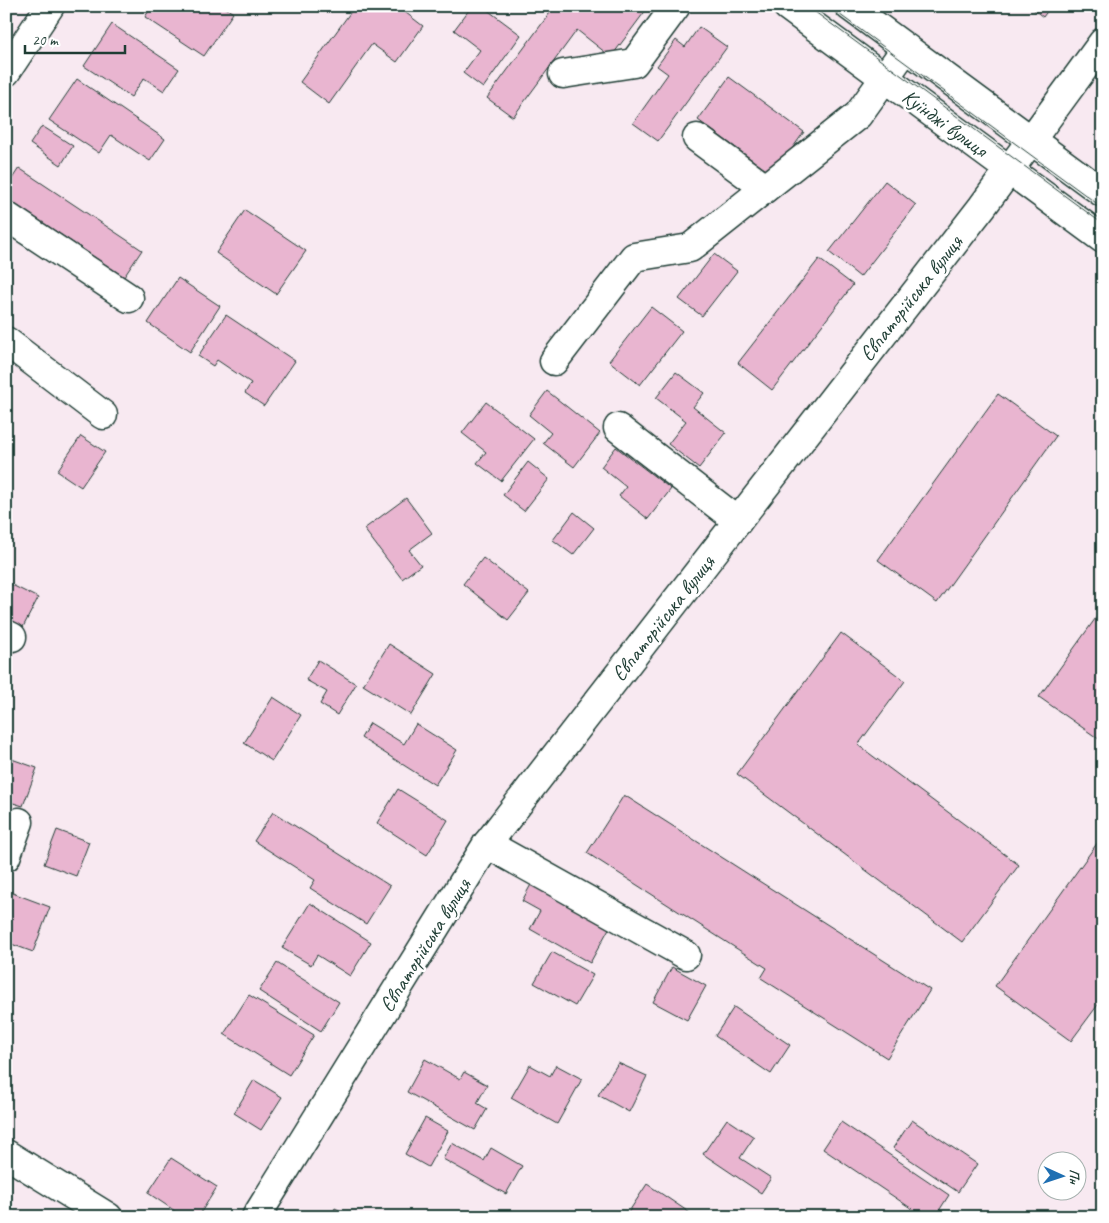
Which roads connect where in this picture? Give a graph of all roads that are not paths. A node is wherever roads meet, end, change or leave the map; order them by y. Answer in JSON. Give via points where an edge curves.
{"nodes":[{"id":1,"x":50,"y":6,"type":"edge"},
{"id":2,"x":676,"y":6,"type":"edge"},
{"id":3,"x":786,"y":6,"type":"edge"},
{"id":4,"x":849,"y":6,"type":"edge"},
{"id":5,"x":1103,"y":42,"type":"edge"},
{"id":6,"x":906,"y":48,"type":"junction"},
{"id":7,"x":6,"y":72,"type":"edge"},
{"id":8,"x":563,"y":74,"type":"dead end"},
{"id":9,"x":884,"y":78,"type":"junction"},
{"id":10,"x":697,"y":138,"type":"dead end"},
{"id":11,"x":1031,"y":140,"type":"junction"},
{"id":12,"x":1009,"y":170,"type":"junction"},
{"id":13,"x":765,"y":188,"type":"junction"},
{"id":14,"x":1103,"y":193,"type":"edge"},
{"id":15,"x":6,"y":216,"type":"edge"},
{"id":16,"x":1103,"y":239,"type":"edge"},
{"id":17,"x":129,"y":298,"type":"dead end"},
{"id":18,"x":6,"y":341,"type":"edge"},
{"id":19,"x":554,"y":361,"type":"dead end"},
{"id":20,"x":103,"y":415,"type":"dead end"},
{"id":21,"x":618,"y":428,"type":"dead end"},
{"id":22,"x":738,"y":522,"type":"junction"},
{"id":23,"x":19,"y":822,"type":"dead end"},
{"id":24,"x":487,"y":844,"type":"junction"},
{"id":25,"x":6,"y":857,"type":"edge"},
{"id":26,"x":686,"y":955,"type":"dead end"},
{"id":27,"x":6,"y":1154,"type":"edge"},
{"id":28,"x":108,"y":1217,"type":"edge"},
{"id":29,"x":256,"y":1217,"type":"edge"}],
"edges":[{"from":1,"to":7,"type":"street"},
{"from":2,"to":8,"type":"street","via":[[634,63]]},
{"from":3,"to":9,"type":"street","name":"Куїнджі вулиця"},
{"from":4,"to":6,"type":"street","name":"Куїнджі вулиця"},
{"from":5,"to":11,"type":"street","name":"Євпаторійська вулиця"},
{"from":6,"to":9,"type":"street"},
{"from":6,"to":11,"type":"street","name":"Куїнджі вулиця"},
{"from":9,"to":12,"type":"street","name":"Куїнджі вулиця"},
{"from":9,"to":13,"type":"street","via":[[858,115]]},
{"from":10,"to":13,"type":"street"},
{"from":11,"to":12,"type":"street","name":"Євпаторійська вулиця"},
{"from":11,"to":14,"type":"street","name":"Куїнджі вулиця"},
{"from":12,"to":16,"type":"street","name":"Куїнджі вулиця"},
{"from":12,"to":22,"type":"street","name":"Євпаторійська вулиця"},
{"from":13,"to":19,"type":"street","via":[[690,248],[634,257]]},
{"from":15,"to":17,"type":"street"},
{"from":18,"to":20,"type":"street"},
{"from":21,"to":22,"type":"street"},
{"from":22,"to":24,"type":"street","name":"Євпаторійська вулиця"},
{"from":23,"to":25,"type":"street"},
{"from":24,"to":26,"type":"street"},
{"from":24,"to":29,"type":"street","name":"Євпаторійська вулиця"},
{"from":27,"to":28,"type":"street"}]}
